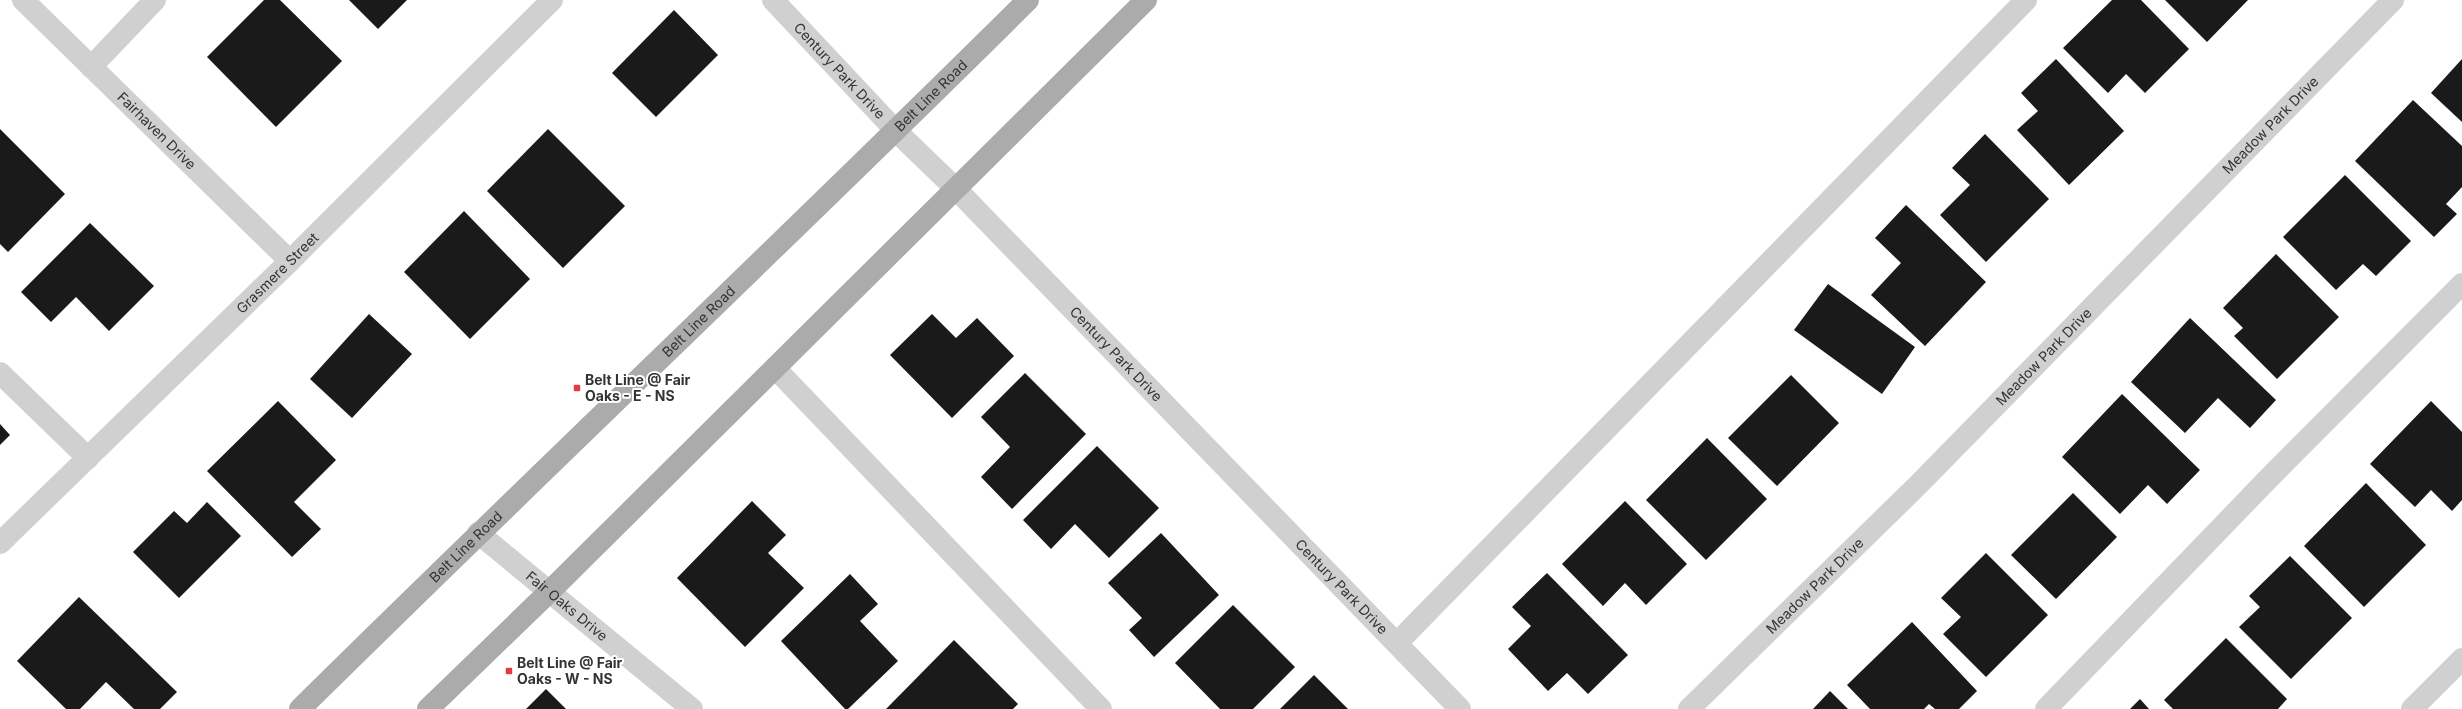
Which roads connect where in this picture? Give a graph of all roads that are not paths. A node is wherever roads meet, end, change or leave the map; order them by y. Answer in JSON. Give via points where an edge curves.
{"nodes":[{"id":1,"x":23,"y":0,"type":"edge"},
{"id":2,"x":155,"y":0,"type":"edge"},
{"id":3,"x":552,"y":0,"type":"edge"},
{"id":4,"x":772,"y":0,"type":"edge"},
{"id":5,"x":1028,"y":0,"type":"edge"},
{"id":6,"x":1146,"y":0,"type":"edge"},
{"id":7,"x":2026,"y":0,"type":"edge"},
{"id":8,"x":2393,"y":0,"type":"edge"},
{"id":9,"x":91,"y":66,"type":"junction"},
{"id":10,"x":896,"y":131,"type":"junction"},
{"id":11,"x":956,"y":189,"type":"junction"},
{"id":12,"x":290,"y":261,"type":"junction"},
{"id":13,"x":2462,"y":284,"type":"edge"},
{"id":14,"x":775,"y":368,"type":"junction"},
{"id":15,"x":0,"y":373,"type":"edge"},
{"id":16,"x":88,"y":458,"type":"junction"},
{"id":17,"x":478,"y":533,"type":"junction"},
{"id":18,"x":0,"y":543,"type":"edge"},
{"id":19,"x":549,"y":592,"type":"junction"},
{"id":20,"x":1397,"y":643,"type":"junction"},
{"id":21,"x":2462,"y":659,"type":"edge"},
{"id":22,"x":300,"y":709,"type":"edge"},
{"id":23,"x":428,"y":709,"type":"edge"},
{"id":24,"x":692,"y":709,"type":"edge"},
{"id":25,"x":1101,"y":709,"type":"edge"},
{"id":26,"x":1460,"y":709,"type":"edge"},
{"id":27,"x":1689,"y":709,"type":"edge"},
{"id":28,"x":2046,"y":709,"type":"edge"},
{"id":29,"x":2412,"y":709,"type":"edge"}],
"edges":[{"from":1,"to":9,"type":"street","name":"Fairhaven Drive"},
{"from":2,"to":9,"type":"street"},
{"from":3,"to":12,"type":"street","name":"Grasmere Street"},
{"from":4,"to":10,"type":"street","name":"Century Park Drive"},
{"from":5,"to":10,"type":"main road","name":"Belt Line Road"},
{"from":6,"to":11,"type":"main road"},
{"from":7,"to":20,"type":"street"},
{"from":8,"to":27,"type":"street","name":"Meadow Park Drive","via":[[1925,478]]},
{"from":9,"to":12,"type":"street","name":"Fairhaven Drive"},
{"from":10,"to":11,"type":"street","name":"Century Park Drive"},
{"from":10,"to":17,"type":"main road","name":"Belt Line Road"},
{"from":11,"to":14,"type":"main road"},
{"from":11,"to":20,"type":"street","name":"Century Park Drive"},
{"from":12,"to":16,"type":"street","name":"Grasmere Street"},
{"from":13,"to":28,"type":"street","via":[[2268,479]]},
{"from":14,"to":19,"type":"main road"},
{"from":14,"to":25,"type":"street"},
{"from":15,"to":16,"type":"street"},
{"from":16,"to":18,"type":"street","name":"Grasmere Street"},
{"from":17,"to":19,"type":"street","name":"Fair Oaks Drive"},
{"from":17,"to":22,"type":"main road","name":"Belt Line Road"},
{"from":19,"to":23,"type":"main road"},
{"from":19,"to":24,"type":"street","name":"Fair Oaks Drive"},
{"from":20,"to":26,"type":"street","name":"Century Park Drive"},
{"from":21,"to":29,"type":"street"}]}
